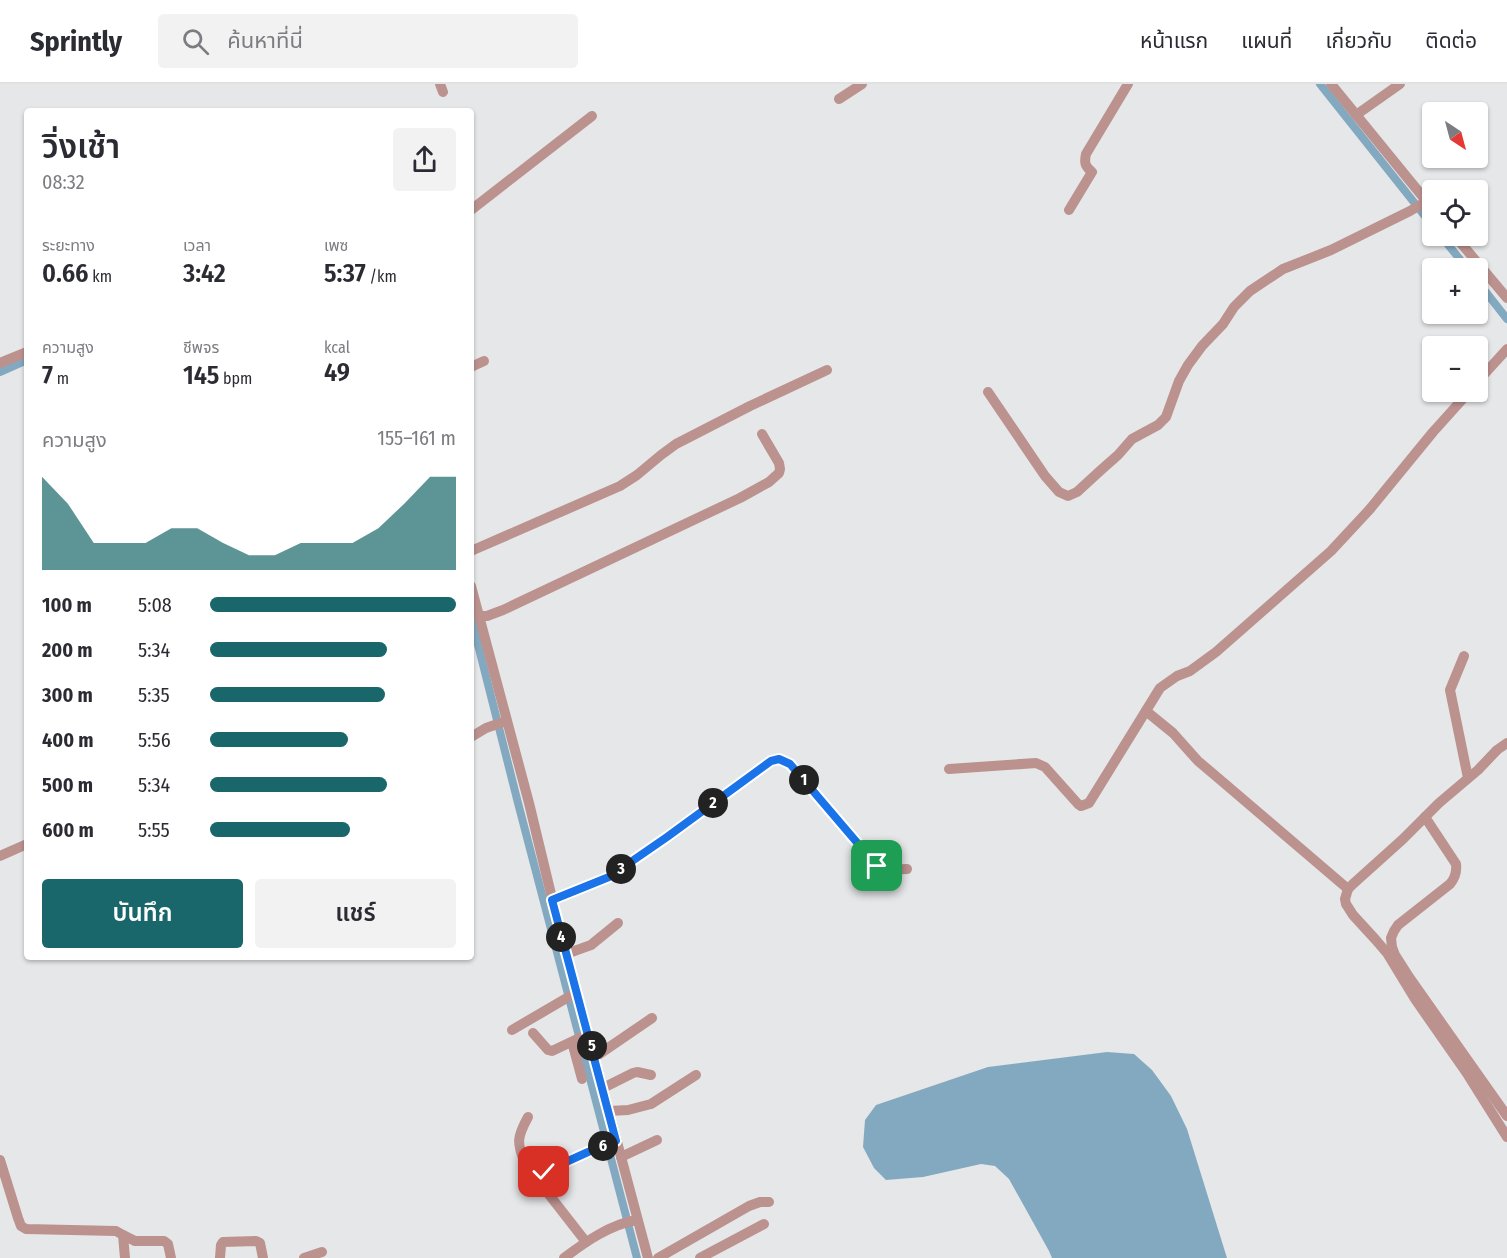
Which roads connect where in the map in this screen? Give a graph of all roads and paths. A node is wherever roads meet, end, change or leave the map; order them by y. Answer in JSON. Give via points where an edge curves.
{"nodes":[{"id":1,"x":862,"y":84,"type":"edge"},
{"id":2,"x":1128,"y":84,"type":"edge"},
{"id":3,"x":1331,"y":84,"type":"edge"},
{"id":4,"x":1400,"y":84,"type":"edge"},
{"id":5,"x":839,"y":99,"type":"dead end"},
{"id":6,"x":1356,"y":115,"type":"junction"},
{"id":7,"x":592,"y":116,"type":"dead end"},
{"id":8,"x":1422,"y":198,"type":"edge"},
{"id":9,"x":1422,"y":206,"type":"edge"},
{"id":10,"x":474,"y":208,"type":"edge"},
{"id":11,"x":1069,"y":210,"type":"dead end"},
{"id":12,"x":1464,"y":246,"type":"edge"},
{"id":13,"x":1505,"y":293,"type":"edge"},
{"id":14,"x":1507,"y":349,"type":"edge"},
{"id":15,"x":24,"y":353,"type":"edge"},
{"id":16,"x":484,"y":361,"type":"dead end"},
{"id":17,"x":0,"y":363,"type":"edge"},
{"id":18,"x":474,"y":366,"type":"edge"},
{"id":19,"x":827,"y":370,"type":"dead end"},
{"id":20,"x":1488,"y":370,"type":"edge"},
{"id":21,"x":988,"y":392,"type":"dead end"},
{"id":22,"x":1460,"y":402,"type":"edge"},
{"id":23,"x":762,"y":434,"type":"dead end"},
{"id":24,"x":474,"y":550,"type":"edge"},
{"id":25,"x":474,"y":597,"type":"edge"},
{"id":26,"x":479,"y":616,"type":"junction"},
{"id":27,"x":477,"y":633,"type":"edge"},
{"id":28,"x":1464,"y":656,"type":"dead end"},
{"id":29,"x":1146,"y":711,"type":"junction"},
{"id":30,"x":501,"y":722,"type":"junction"},
{"id":31,"x":474,"y":735,"type":"edge"},
{"id":32,"x":1507,"y":743,"type":"edge"},
{"id":33,"x":949,"y":769,"type":"dead end"},
{"id":34,"x":1468,"y":778,"type":"junction"},
{"id":35,"x":1425,"y":817,"type":"junction"},
{"id":36,"x":24,"y":845,"type":"edge"},
{"id":37,"x":0,"y":856,"type":"edge"},
{"id":38,"x":907,"y":869,"type":"dead end"},
{"id":39,"x":1348,"y":889,"type":"junction"},
{"id":40,"x":552,"y":900,"type":"junction"},
{"id":41,"x":618,"y":923,"type":"dead end"},
{"id":42,"x":566,"y":954,"type":"junction"},
{"id":43,"x":577,"y":992,"type":"junction"},
{"id":44,"x":652,"y":1018,"type":"dead end"},
{"id":45,"x":512,"y":1030,"type":"dead end"},
{"id":46,"x":533,"y":1033,"type":"dead end"},
{"id":47,"x":588,"y":1034,"type":"junction"},
{"id":48,"x":572,"y":1042,"type":"junction"},
{"id":49,"x":595,"y":1057,"type":"junction"},
{"id":50,"x":651,"y":1075,"type":"dead end"},
{"id":51,"x":696,"y":1075,"type":"dead end"},
{"id":52,"x":582,"y":1079,"type":"dead end"},
{"id":53,"x":603,"y":1088,"type":"junction"},
{"id":54,"x":609,"y":1111,"type":"junction"},
{"id":55,"x":1507,"y":1116,"type":"edge"},
{"id":56,"x":528,"y":1117,"type":"dead end"},
{"id":57,"x":1507,"y":1137,"type":"edge"},
{"id":58,"x":657,"y":1140,"type":"dead end"},
{"id":59,"x":610,"y":1143,"type":"junction"},
{"id":60,"x":621,"y":1157,"type":"junction"},
{"id":61,"x":0,"y":1160,"type":"edge"},
{"id":62,"x":536,"y":1178,"type":"junction"},
{"id":63,"x":769,"y":1202,"type":"dead end"},
{"id":64,"x":631,"y":1221,"type":"junction"},
{"id":65,"x":764,"y":1224,"type":"dead end"},
{"id":66,"x":123,"y":1235,"type":"junction"},
{"id":67,"x":586,"y":1242,"type":"junction"},
{"id":68,"x":322,"y":1252,"type":"dead end"},
{"id":69,"x":125,"y":1258,"type":"edge"},
{"id":70,"x":171,"y":1258,"type":"edge"},
{"id":71,"x":220,"y":1258,"type":"edge"},
{"id":72,"x":262,"y":1258,"type":"edge"},
{"id":73,"x":304,"y":1258,"type":"edge"},
{"id":74,"x":564,"y":1258,"type":"edge"},
{"id":75,"x":648,"y":1258,"type":"edge"},
{"id":76,"x":658,"y":1258,"type":"edge"},
{"id":77,"x":700,"y":1258,"type":"edge"}],
"edges":[{"from":1,"to":5,"type":"street"},
{"from":2,"to":11,"type":"street","via":[[1086,154],[1086,168],[1092,172]]},
{"from":3,"to":6,"type":"street"},
{"from":4,"to":6,"type":"street"},
{"from":6,"to":8,"type":"street"},
{"from":7,"to":10,"type":"street"},
{"from":9,"to":21,"type":"street","via":[[1320,255],[1283,268],[1250,291],[1188,365],[1166,417],[1132,439],[1068,496],[1045,476]]},
{"from":12,"to":13,"type":"street"},
{"from":14,"to":20,"type":"street"},
{"from":15,"to":17,"type":"street"},
{"from":16,"to":18,"type":"street"},
{"from":19,"to":24,"type":"street","via":[[676,444],[620,486]]},
{"from":22,"to":29,"type":"street","via":[[1371,509],[1330,551],[1216,652],[1160,688]]},
{"from":23,"to":26,"type":"street","via":[[780,469],[769,482],[503,610]]},
{"from":25,"to":26,"type":"street"},
{"from":26,"to":27,"type":"street"},
{"from":27,"to":30,"type":"street"},
{"from":28,"to":34,"type":"street","via":[[1450,690]]},
{"from":29,"to":33,"type":"street","via":[[1085,806],[1078,804],[1045,767],[1036,763]]},
{"from":29,"to":39,"type":"street","via":[[1198,761]]},
{"from":30,"to":31,"type":"street"},
{"from":30,"to":40,"type":"street","via":[[529,803]]},
{"from":32,"to":34,"type":"street"},
{"from":34,"to":35,"type":"street"},
{"from":35,"to":39,"type":"street"},
{"from":35,"to":55,"type":"street","via":[[1457,870],[1450,884],[1398,925],[1391,938],[1392,947]]},
{"from":36,"to":37,"type":"street"},
{"from":38,"to":40,"type":"street","via":[[883,870],[877,866],[790,764],[779,759],[609,877]]},
{"from":39,"to":57,"type":"street","via":[[1345,899],[1353,915],[1387,953]]},
{"from":40,"to":42,"type":"street"},
{"from":41,"to":42,"type":"street","via":[[591,945]]},
{"from":42,"to":43,"type":"street"},
{"from":43,"to":45,"type":"street"},
{"from":43,"to":47,"type":"street"},
{"from":44,"to":49,"type":"street"},
{"from":46,"to":48,"type":"street","via":[[552,1051]]},
{"from":47,"to":48,"type":"street"},
{"from":47,"to":49,"type":"street"},
{"from":48,"to":52,"type":"street"},
{"from":49,"to":53,"type":"street"},
{"from":50,"to":53,"type":"street","via":[[633,1073]]},
{"from":51,"to":54,"type":"street","via":[[651,1104]]},
{"from":53,"to":54,"type":"street"},
{"from":54,"to":59,"type":"street"},
{"from":56,"to":62,"type":"street","via":[[519,1133],[519,1143]]},
{"from":58,"to":60,"type":"street"},
{"from":59,"to":60,"type":"street"},
{"from":59,"to":62,"type":"street"},
{"from":60,"to":64,"type":"street"},
{"from":61,"to":66,"type":"street","via":[[21,1226],[109,1230]]},
{"from":62,"to":67,"type":"street"},
{"from":63,"to":76,"type":"street","via":[[750,1206]]},
{"from":64,"to":67,"type":"street"},
{"from":64,"to":75,"type":"street"},
{"from":65,"to":77,"type":"street"},
{"from":66,"to":69,"type":"street"},
{"from":66,"to":70,"type":"street","via":[[135,1241],[164,1241]]},
{"from":67,"to":74,"type":"street"},
{"from":68,"to":73,"type":"street"},
{"from":71,"to":72,"type":"street","via":[[223,1242],[256,1241],[260,1243]]}]}
